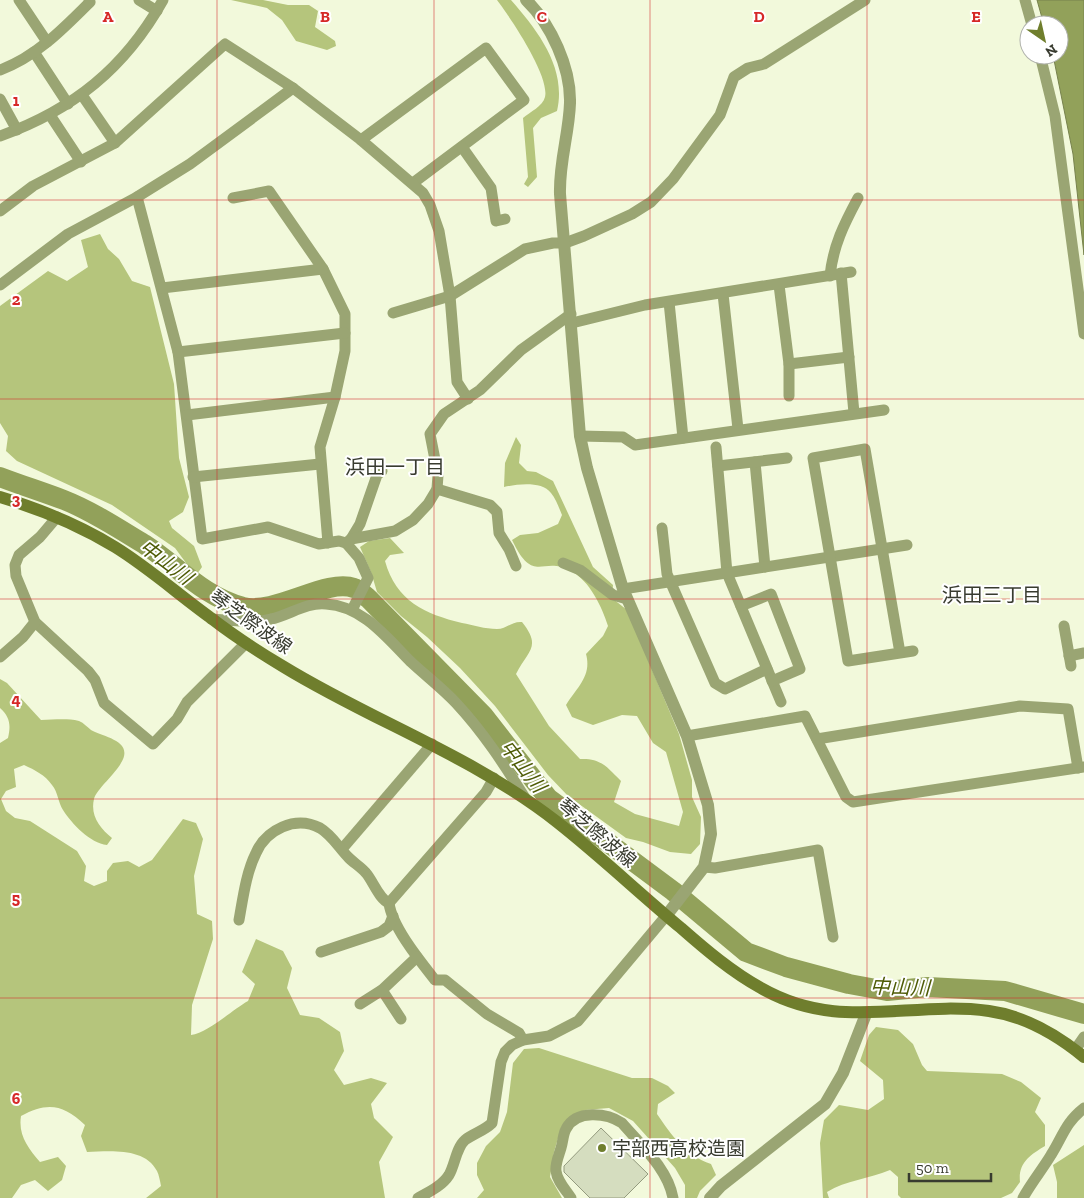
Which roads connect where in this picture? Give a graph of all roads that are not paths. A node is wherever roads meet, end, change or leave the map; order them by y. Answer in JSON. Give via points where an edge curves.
{"nodes":[{"id":1,"x":19,"y":0,"type":"edge"},
{"id":2,"x":89,"y":0,"type":"edge"},
{"id":3,"x":139,"y":0,"type":"edge"},
{"id":4,"x":163,"y":0,"type":"edge"},
{"id":5,"x":526,"y":0,"type":"edge"},
{"id":6,"x":865,"y":0,"type":"edge"},
{"id":7,"x":1026,"y":0,"type":"edge"},
{"id":8,"x":157,"y":11,"type":"junction"},
{"id":9,"x":1030,"y":15,"type":"edge"},
{"id":10,"x":47,"y":42,"type":"junction"},
{"id":11,"x":34,"y":52,"type":"junction"},
{"id":12,"x":1042,"y":65,"type":"edge"},
{"id":13,"x":0,"y":70,"type":"edge"},
{"id":14,"x":292,"y":88,"type":"junction"},
{"id":15,"x":82,"y":95,"type":"junction"},
{"id":16,"x":0,"y":99,"type":"edge"},
{"id":17,"x":68,"y":104,"type":"junction"},
{"id":18,"x":50,"y":115,"type":"junction"},
{"id":19,"x":17,"y":130,"type":"junction"},
{"id":20,"x":0,"y":136,"type":"edge"},
{"id":21,"x":361,"y":140,"type":"junction"},
{"id":22,"x":115,"y":143,"type":"junction"},
{"id":23,"x":462,"y":147,"type":"junction"},
{"id":24,"x":81,"y":162,"type":"junction"},
{"id":25,"x":413,"y":183,"type":"junction"},
{"id":26,"x":137,"y":198,"type":"junction"},
{"id":27,"x":233,"y":198,"type":"dead end"},
{"id":28,"x":858,"y":198,"type":"dead end"},
{"id":29,"x":0,"y":212,"type":"edge"},
{"id":30,"x":505,"y":219,"type":"dead end"},
{"id":31,"x":566,"y":243,"type":"junction"},
{"id":32,"x":323,"y":270,"type":"junction"},
{"id":33,"x":841,"y":274,"type":"junction"},
{"id":34,"x":0,"y":285,"type":"edge"},
{"id":35,"x":779,"y":285,"type":"junction"},
{"id":36,"x":162,"y":288,"type":"junction"},
{"id":37,"x":723,"y":294,"type":"junction"},
{"id":38,"x":450,"y":296,"type":"junction"},
{"id":39,"x":668,"y":302,"type":"junction"},
{"id":40,"x":392,"y":313,"type":"dead end"},
{"id":41,"x":572,"y":319,"type":"junction"},
{"id":42,"x":345,"y":333,"type":"junction"},
{"id":43,"x":1084,"y":334,"type":"edge"},
{"id":44,"x":178,"y":352,"type":"junction"},
{"id":45,"x":849,"y":358,"type":"junction"},
{"id":46,"x":788,"y":364,"type":"junction"},
{"id":47,"x":789,"y":396,"type":"dead end"},
{"id":48,"x":335,"y":397,"type":"junction"},
{"id":49,"x":468,"y":399,"type":"junction"},
{"id":50,"x":884,"y":410,"type":"dead end"},
{"id":51,"x":854,"y":413,"type":"junction"},
{"id":52,"x":186,"y":416,"type":"junction"},
{"id":53,"x":738,"y":429,"type":"junction"},
{"id":54,"x":580,"y":436,"type":"junction"},
{"id":55,"x":683,"y":438,"type":"junction"},
{"id":56,"x":716,"y":447,"type":"dead end"},
{"id":57,"x":787,"y":458,"type":"dead end"},
{"id":58,"x":755,"y":462,"type":"junction"},
{"id":59,"x":320,"y":464,"type":"junction"},
{"id":60,"x":718,"y":466,"type":"junction"},
{"id":61,"x":382,"y":471,"type":"dead end"},
{"id":62,"x":193,"y":477,"type":"junction"},
{"id":63,"x":437,"y":489,"type":"junction"},
{"id":64,"x":0,"y":497,"type":"edge"},
{"id":65,"x":57,"y":517,"type":"junction"},
{"id":66,"x":662,"y":528,"type":"dead end"},
{"id":67,"x":348,"y":541,"type":"junction"},
{"id":68,"x":328,"y":543,"type":"junction"},
{"id":69,"x":906,"y":545,"type":"dead end"},
{"id":70,"x":882,"y":549,"type":"junction"},
{"id":71,"x":829,"y":557,"type":"junction"},
{"id":72,"x":563,"y":563,"type":"dead end"},
{"id":73,"x":516,"y":566,"type":"dead end"},
{"id":74,"x":765,"y":567,"type":"junction"},
{"id":75,"x":727,"y":573,"type":"junction"},
{"id":76,"x":671,"y":582,"type":"junction"},
{"id":77,"x":625,"y":594,"type":"junction"},
{"id":78,"x":354,"y":605,"type":"junction"},
{"id":79,"x":741,"y":606,"type":"junction"},
{"id":80,"x":211,"y":618,"type":"junction"},
{"id":81,"x":35,"y":622,"type":"junction"},
{"id":82,"x":1064,"y":626,"type":"dead end"},
{"id":83,"x":246,"y":643,"type":"junction"},
{"id":84,"x":913,"y":651,"type":"dead end"},
{"id":85,"x":900,"y":653,"type":"junction"},
{"id":86,"x":1084,"y":653,"type":"edge"},
{"id":87,"x":0,"y":657,"type":"edge"},
{"id":88,"x":767,"y":669,"type":"junction"},
{"id":89,"x":772,"y":682,"type":"junction"},
{"id":90,"x":781,"y":702,"type":"dead end"},
{"id":91,"x":687,"y":736,"type":"junction"},
{"id":92,"x":817,"y":739,"type":"junction"},
{"id":93,"x":432,"y":744,"type":"junction"},
{"id":94,"x":1081,"y":768,"type":"edge"},
{"id":95,"x":494,"y":778,"type":"junction"},
{"id":96,"x":525,"y":798,"type":"junction"},
{"id":97,"x":342,"y":849,"type":"junction"},
{"id":98,"x":704,"y":867,"type":"junction"},
{"id":99,"x":389,"y":903,"type":"junction"},
{"id":100,"x":393,"y":916,"type":"junction"},
{"id":101,"x":666,"y":916,"type":"junction"},
{"id":102,"x":239,"y":920,"type":"dead end"},
{"id":103,"x":833,"y":936,"type":"dead end"},
{"id":104,"x":321,"y":952,"type":"dead end"},
{"id":105,"x":417,"y":957,"type":"junction"},
{"id":106,"x":382,"y":990,"type":"junction"},
{"id":107,"x":360,"y":1004,"type":"dead end"},
{"id":108,"x":866,"y":1014,"type":"junction"},
{"id":109,"x":401,"y":1019,"type":"dead end"},
{"id":110,"x":1084,"y":1037,"type":"edge"},
{"id":111,"x":523,"y":1040,"type":"junction"},
{"id":112,"x":1080,"y":1054,"type":"edge"},
{"id":113,"x":1084,"y":1108,"type":"edge"},
{"id":114,"x":418,"y":1198,"type":"edge"},
{"id":115,"x":572,"y":1198,"type":"edge"},
{"id":116,"x":673,"y":1198,"type":"edge"},
{"id":117,"x":710,"y":1198,"type":"edge"},
{"id":118,"x":1023,"y":1198,"type":"edge"}],
"edges":[{"from":1,"to":10,"type":"street"},
{"from":2,"to":10,"type":"street"},
{"from":3,"to":8,"type":"street"},
{"from":4,"to":8,"type":"street"},
{"from":5,"to":31,"type":"street","via":[[554,42],[569,88],[570,103],[559,180]]},
{"from":6,"to":31,"type":"street","via":[[764,64],[748,68],[734,77],[720,115],[673,179],[650,202],[632,214]]},
{"from":7,"to":9,"type":"street"},
{"from":8,"to":15,"type":"street","via":[[144,33],[113,68]]},
{"from":10,"to":11,"type":"street"},
{"from":11,"to":13,"type":"street"},
{"from":11,"to":17,"type":"street"},
{"from":12,"to":43,"type":"street","via":[[1055,116]]},
{"from":14,"to":21,"type":"street"},
{"from":14,"to":22,"type":"street","via":[[225,44]]},
{"from":14,"to":26,"type":"street","via":[[190,164]]},
{"from":15,"to":17,"type":"street"},
{"from":15,"to":22,"type":"street"},
{"from":16,"to":19,"type":"street"},
{"from":17,"to":18,"type":"street"},
{"from":18,"to":19,"type":"street"},
{"from":18,"to":24,"type":"street"},
{"from":19,"to":20,"type":"street"},
{"from":21,"to":23,"type":"street","via":[[486,48],[524,100]]},
{"from":21,"to":25,"type":"street"},
{"from":22,"to":24,"type":"street"},
{"from":23,"to":25,"type":"street"},
{"from":23,"to":30,"type":"street","via":[[490,188],[496,220]]},
{"from":24,"to":29,"type":"street","via":[[33,186]]},
{"from":25,"to":38,"type":"street","via":[[436,218]]},
{"from":26,"to":34,"type":"street","via":[[68,234]]},
{"from":26,"to":36,"type":"street"},
{"from":27,"to":32,"type":"street","via":[[269,191]]},
{"from":28,"to":33,"type":"street","via":[[841,230],[832,259]]},
{"from":31,"to":38,"type":"street","via":[[525,249]]},
{"from":31,"to":41,"type":"street"},
{"from":32,"to":36,"type":"street"},
{"from":32,"to":42,"type":"street","via":[[344,314]]},
{"from":33,"to":35,"type":"street"},
{"from":33,"to":45,"type":"street"},
{"from":35,"to":37,"type":"street"},
{"from":35,"to":46,"type":"street"},
{"from":36,"to":44,"type":"street"},
{"from":37,"to":39,"type":"street"},
{"from":37,"to":53,"type":"street"},
{"from":38,"to":40,"type":"street"},
{"from":38,"to":49,"type":"street","via":[[457,382]]},
{"from":39,"to":41,"type":"street"},
{"from":39,"to":55,"type":"street"},
{"from":41,"to":49,"type":"street","via":[[521,350]]},
{"from":41,"to":54,"type":"street"},
{"from":42,"to":44,"type":"street"},
{"from":42,"to":48,"type":"street","via":[[345,351]]},
{"from":44,"to":52,"type":"street"},
{"from":45,"to":46,"type":"street"},
{"from":45,"to":51,"type":"street"},
{"from":46,"to":47,"type":"street"},
{"from":48,"to":52,"type":"street"},
{"from":48,"to":59,"type":"street","via":[[320,447]]},
{"from":49,"to":63,"type":"street","via":[[444,414],[430,434],[438,474]]},
{"from":50,"to":51,"type":"street"},
{"from":51,"to":53,"type":"street"},
{"from":52,"to":62,"type":"street"},
{"from":53,"to":55,"type":"street"},
{"from":54,"to":55,"type":"street","via":[[623,437],[635,445]]},
{"from":54,"to":77,"type":"street"},
{"from":56,"to":60,"type":"street"},
{"from":57,"to":58,"type":"street"},
{"from":58,"to":60,"type":"street"},
{"from":58,"to":74,"type":"street"},
{"from":59,"to":62,"type":"street"},
{"from":59,"to":68,"type":"street"},
{"from":60,"to":75,"type":"street"},
{"from":61,"to":67,"type":"street","via":[[376,475],[360,524]]},
{"from":62,"to":68,"type":"street","via":[[202,539],[268,528],[319,544]]},
{"from":63,"to":67,"type":"street","via":[[420,513],[402,526],[383,534]]},
{"from":63,"to":73,"type":"street","via":[[490,505],[497,512],[499,533]]},
{"from":64,"to":65,"type":"main road","name":"琴芝際波線"},
{"from":65,"to":80,"type":"main road","name":"琴芝際波線","via":[[114,546]]},
{"from":65,"to":81,"type":"street","via":[[19,555],[15,565],[20,590]]},
{"from":66,"to":76,"type":"street","via":[[667,574]]},
{"from":67,"to":68,"type":"street"},
{"from":67,"to":78,"type":"street","via":[[368,578]]},
{"from":69,"to":70,"type":"street"},
{"from":70,"to":71,"type":"street"},
{"from":70,"to":71,"type":"street","via":[[865,448],[813,458]]},
{"from":70,"to":85,"type":"street"},
{"from":71,"to":74,"type":"street"},
{"from":71,"to":85,"type":"street","via":[[848,661]]},
{"from":72,"to":77,"type":"street","via":[[580,570],[613,595]]},
{"from":74,"to":75,"type":"street"},
{"from":75,"to":76,"type":"street"},
{"from":75,"to":79,"type":"street"},
{"from":76,"to":77,"type":"street"},
{"from":76,"to":88,"type":"street","via":[[714,683],[725,689]]},
{"from":77,"to":91,"type":"street"},
{"from":78,"to":80,"type":"street","via":[[324,603],[307,606],[258,622]]},
{"from":78,"to":96,"type":"street","via":[[455,701],[488,740]]},
{"from":79,"to":88,"type":"street"},
{"from":79,"to":89,"type":"street","via":[[771,594],[800,669]]},
{"from":80,"to":83,"type":"main road","name":"琴芝際波線"},
{"from":81,"to":83,"type":"street","via":[[88,671],[104,703],[153,744],[177,719],[187,702]]},
{"from":81,"to":87,"type":"street"},
{"from":82,"to":86,"type":"street","via":[[1070,661]]},
{"from":83,"to":93,"type":"main road","name":"琴芝際波線","via":[[287,670]]},
{"from":84,"to":85,"type":"street"},
{"from":88,"to":89,"type":"street"},
{"from":89,"to":90,"type":"street"},
{"from":91,"to":92,"type":"street","via":[[806,716]]},
{"from":91,"to":98,"type":"street","via":[[711,822]]},
{"from":92,"to":94,"type":"street","via":[[846,797],[853,802]]},
{"from":92,"to":94,"type":"street","via":[[1020,706],[1068,709]]},
{"from":93,"to":95,"type":"main road","name":"琴芝際波線"},
{"from":93,"to":97,"type":"street"},
{"from":95,"to":96,"type":"main road","name":"琴芝際波線"},
{"from":95,"to":99,"type":"street","via":[[486,792]]},
{"from":96,"to":101,"type":"main road","name":"琴芝際波線"},
{"from":97,"to":99,"type":"street"},
{"from":97,"to":102,"type":"street","via":[[318,827],[305,824],[280,827],[270,834],[255,854]]},
{"from":98,"to":101,"type":"street"},
{"from":98,"to":103,"type":"street","via":[[715,868],[818,850]]},
{"from":99,"to":100,"type":"street"},
{"from":100,"to":104,"type":"street","via":[[389,926],[381,932]]},
{"from":100,"to":105,"type":"street"},
{"from":101,"to":108,"type":"main road","name":"琴芝際波線","via":[[722,963],[780,998],[802,1006]]},
{"from":101,"to":111,"type":"street","via":[[578,1021],[549,1036]]},
{"from":105,"to":106,"type":"street"},
{"from":105,"to":111,"type":"street","via":[[435,980],[445,980],[487,1014],[519,1033]]},
{"from":106,"to":107,"type":"street"},
{"from":106,"to":109,"type":"street"},
{"from":108,"to":112,"type":"main road","name":"琴芝際波線","via":[[990,1011],[1027,1022],[1057,1037]]},
{"from":108,"to":117,"type":"street","via":[[843,1073],[825,1104],[728,1180]]},
{"from":110,"to":112,"type":"street"},
{"from":111,"to":114,"type":"street","via":[[512,1045],[501,1062],[492,1123],[465,1140],[448,1176]]},
{"from":113,"to":118,"type":"street","via":[[1064,1128]]},
{"from":115,"to":116,"type":"street","via":[[558,1178],[556,1169],[566,1128],[583,1115],[599,1115],[622,1123],[663,1172]]}]}
